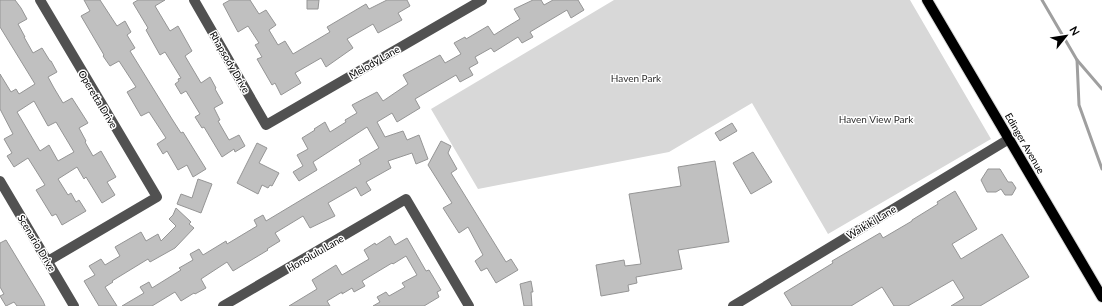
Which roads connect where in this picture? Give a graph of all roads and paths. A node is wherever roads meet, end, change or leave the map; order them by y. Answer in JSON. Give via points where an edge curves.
{"nodes":[{"id":1,"x":40,"y":0,"type":"edge"},
{"id":2,"x":194,"y":0,"type":"edge"},
{"id":3,"x":482,"y":0,"type":"edge"},
{"id":4,"x":927,"y":0,"type":"edge"},
{"id":5,"x":266,"y":125,"type":"joint"},
{"id":6,"x":1009,"y":139,"type":"junction"},
{"id":7,"x":0,"y":181,"type":"edge"},
{"id":8,"x":48,"y":261,"type":"junction"},
{"id":9,"x":1102,"y":297,"type":"edge"},
{"id":10,"x":74,"y":306,"type":"edge"},
{"id":11,"x":223,"y":306,"type":"edge"},
{"id":12,"x":469,"y":306,"type":"edge"},
{"id":13,"x":732,"y":306,"type":"edge"}],
"edges":[{"from":1,"to":8,"type":"street","name":"Operetta Drive","via":[[157,197]]},
{"from":2,"to":5,"type":"street","name":"Rhapsody Drive"},
{"from":3,"to":5,"type":"street","name":"Melody Lane"},
{"from":4,"to":6,"type":"main road","name":"Edinger Avenue"},
{"from":6,"to":9,"type":"main road","name":"Edinger Avenue"},
{"from":6,"to":13,"type":"street","name":"Waikiki Lane"},
{"from":7,"to":8,"type":"street","name":"Scenario Drive"},
{"from":8,"to":10,"type":"street","name":"Scenario Drive"},
{"from":11,"to":12,"type":"street","name":"Honolulu Lane","via":[[406,199]]}]}
